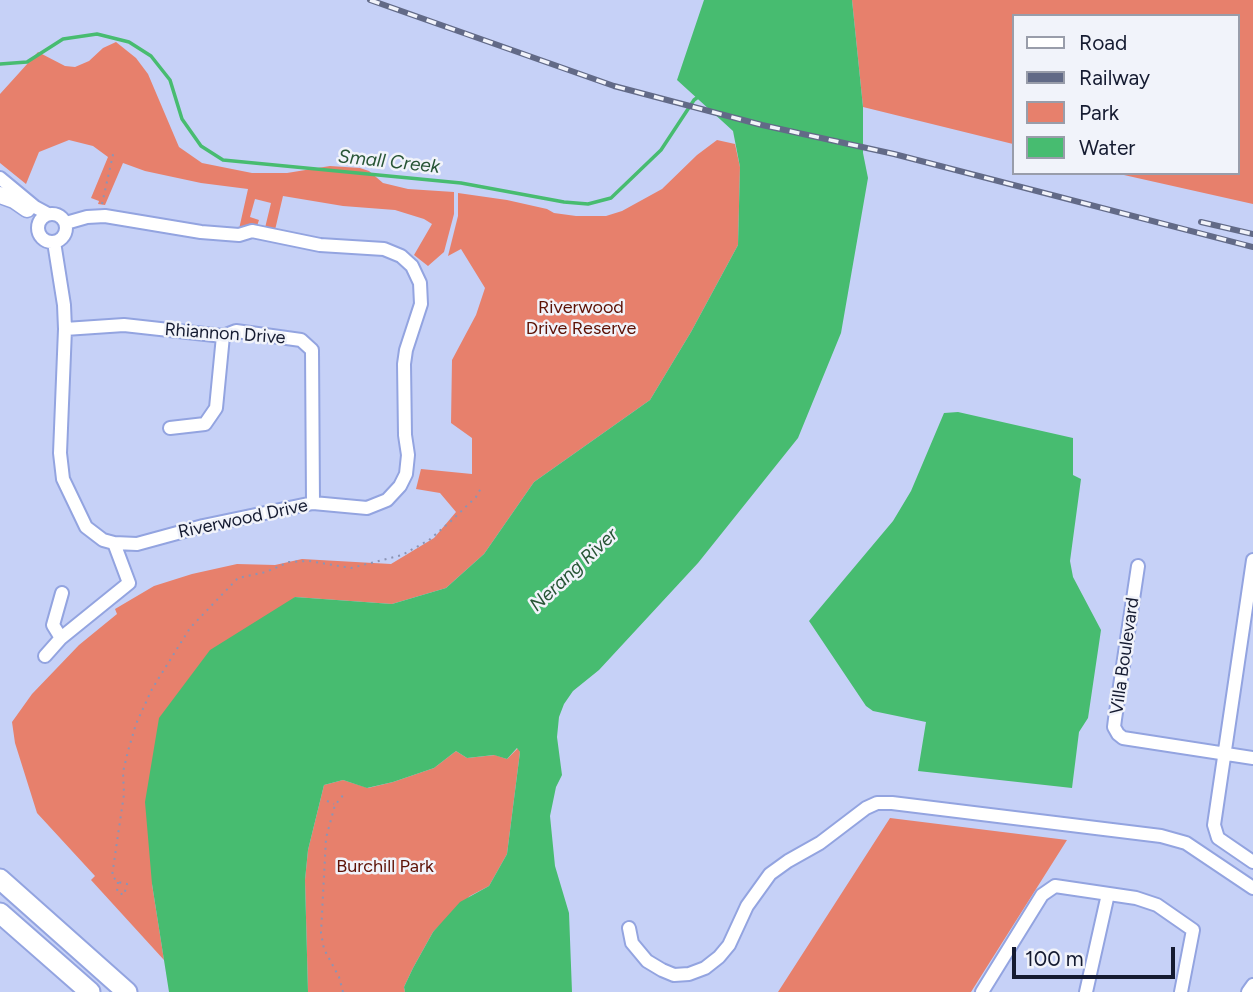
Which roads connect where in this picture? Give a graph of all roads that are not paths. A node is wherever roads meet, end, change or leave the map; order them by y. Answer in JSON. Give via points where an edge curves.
{"nodes":[{"id":1,"x":0,"y":178,"type":"edge"},
{"id":2,"x":0,"y":188,"type":"edge"},
{"id":3,"x":0,"y":195,"type":"edge"},
{"id":4,"x":27,"y":209,"type":"junction"},
{"id":5,"x":48,"y":214,"type":"junction"},
{"id":6,"x":65,"y":223,"type":"junction"},
{"id":7,"x":38,"y":232,"type":"junction"},
{"id":8,"x":54,"y":242,"type":"junction"},
{"id":9,"x":65,"y":329,"type":"junction"},
{"id":10,"x":223,"y":336,"type":"junction"},
{"id":11,"x":170,"y":428,"type":"dead end"},
{"id":12,"x":313,"y":503,"type":"junction"},
{"id":13,"x":114,"y":543,"type":"junction"},
{"id":14,"x":1253,"y":560,"type":"edge"},
{"id":15,"x":1138,"y":566,"type":"dead end"},
{"id":16,"x":62,"y":593,"type":"dead end"},
{"id":17,"x":61,"y":638,"type":"junction"},
{"id":18,"x":44,"y":656,"type":"dead end"},
{"id":19,"x":1224,"y":753,"type":"junction"},
{"id":20,"x":1253,"y":758,"type":"edge"},
{"id":21,"x":1253,"y":862,"type":"edge"},
{"id":22,"x":0,"y":878,"type":"edge"},
{"id":23,"x":1253,"y":888,"type":"edge"},
{"id":24,"x":1108,"y":894,"type":"junction"},
{"id":25,"x":0,"y":913,"type":"edge"},
{"id":26,"x":629,"y":928,"type":"dead end"},
{"id":27,"x":1253,"y":985,"type":"edge"},
{"id":28,"x":90,"y":992,"type":"edge"},
{"id":29,"x":127,"y":992,"type":"edge"},
{"id":30,"x":982,"y":992,"type":"edge"},
{"id":31,"x":1086,"y":992,"type":"edge"},
{"id":32,"x":1181,"y":992,"type":"edge"},
{"id":33,"x":1248,"y":992,"type":"edge"}],
"edges":[{"from":1,"to":5,"type":"street"},
{"from":2,"to":4,"type":"street"},
{"from":3,"to":4,"type":"main road"},
{"from":4,"to":7,"type":"street"},
{"from":5,"to":6,"type":"street","via":[[59,215]]},
{"from":5,"to":7,"type":"street","via":[[40,221]]},
{"from":6,"to":8,"type":"street","via":[[65,234]]},
{"from":6,"to":12,"type":"street","name":"Riverwood Drive","via":[[99,215],[201,232],[252,231],[320,245],[384,249],[412,266],[420,283],[421,304],[404,365],[406,474],[387,500],[367,508]]},
{"from":7,"to":8,"type":"street"},
{"from":8,"to":9,"type":"street"},
{"from":9,"to":10,"type":"street","name":"Rhiannon Drive","via":[[124,325]]},
{"from":9,"to":13,"type":"street","via":[[63,479],[86,527]]},
{"from":10,"to":11,"type":"street","via":[[216,408],[205,424]]},
{"from":10,"to":12,"type":"street","name":"Rhiannon Drive","via":[[236,331],[301,340],[312,350]]},
{"from":12,"to":13,"type":"street","name":"Riverwood Drive","via":[[137,544]]},
{"from":13,"to":17,"type":"street","via":[[129,583]]},
{"from":14,"to":19,"type":"street"},
{"from":15,"to":19,"type":"street","name":"Villa Boulevard","via":[[1114,727],[1123,738]]},
{"from":16,"to":17,"type":"street","via":[[53,625]]},
{"from":17,"to":18,"type":"street"},
{"from":19,"to":20,"type":"street","name":"Villa Boulevard"},
{"from":19,"to":21,"type":"street","via":[[1215,832]]},
{"from":22,"to":29,"type":"highway"},
{"from":23,"to":26,"type":"street","via":[[1185,843],[1161,836],[877,803],[770,874],[747,906],[729,945],[705,968],[674,975],[662,970],[632,943]]},
{"from":24,"to":30,"type":"street","via":[[1055,886],[1042,895]]},
{"from":24,"to":31,"type":"street"},
{"from":24,"to":32,"type":"street","via":[[1157,905],[1193,930]]},
{"from":25,"to":28,"type":"highway"},
{"from":27,"to":33,"type":"street"}]}
